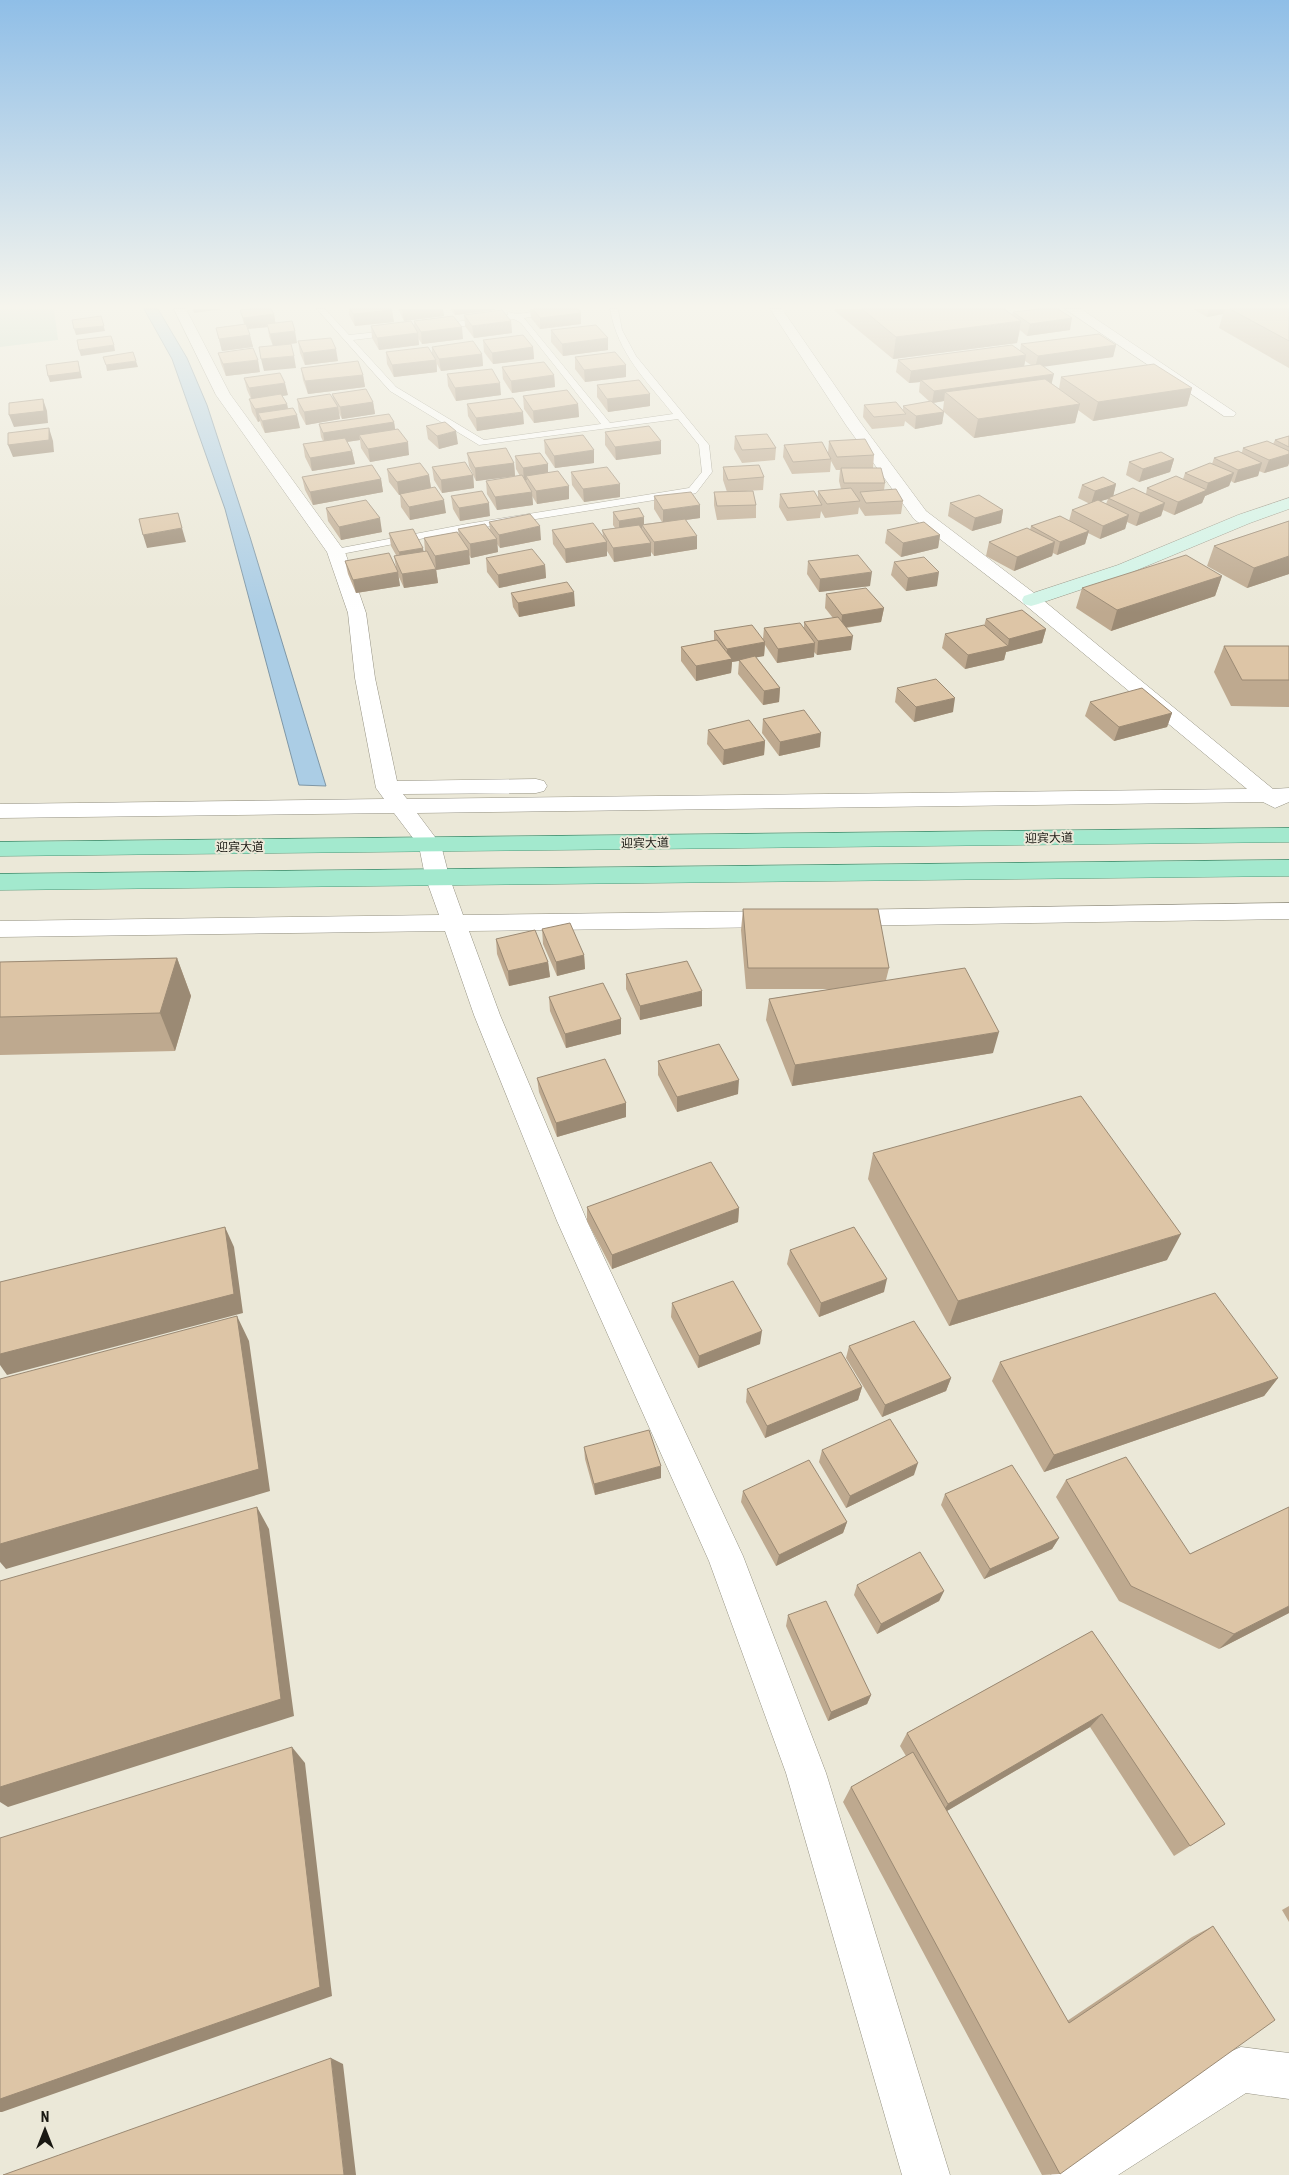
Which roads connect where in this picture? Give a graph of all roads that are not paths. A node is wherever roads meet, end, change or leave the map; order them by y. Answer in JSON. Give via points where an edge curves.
{"nodes":[{"id":1,"x":234,"y":410,"type":"edge"},
{"id":2,"x":428,"y":410,"type":"edge"},
{"id":3,"x":596,"y":410,"type":"edge"},
{"id":4,"x":676,"y":410,"type":"edge"},
{"id":5,"x":844,"y":410,"type":"edge"},
{"id":6,"x":680,"y":416,"type":"junction"},
{"id":7,"x":608,"y":426,"type":"junction"},
{"id":8,"x":1289,"y":503,"type":"edge"},
{"id":9,"x":336,"y":552,"type":"junction"},
{"id":10,"x":1031,"y":600,"type":"junction"},
{"id":11,"x":1250,"y":780,"type":"junction"},
{"id":12,"x":1279,"y":796,"type":"edge"},
{"id":13,"x":395,"y":797,"type":"junction"},
{"id":14,"x":0,"y":811,"type":"edge"},
{"id":15,"x":1289,"y":813,"type":"edge"},
{"id":16,"x":1289,"y":835,"type":"edge"},
{"id":17,"x":430,"y":845,"type":"junction"},
{"id":18,"x":0,"y":849,"type":"edge"},
{"id":19,"x":1289,"y":868,"type":"edge"},
{"id":20,"x":437,"y":876,"type":"junction"},
{"id":21,"x":0,"y":882,"type":"edge"},
{"id":22,"x":1289,"y":912,"type":"edge"},
{"id":23,"x":455,"y":924,"type":"junction"},
{"id":24,"x":0,"y":929,"type":"edge"},
{"id":25,"x":1289,"y":2076,"type":"edge"},
{"id":26,"x":926,"y":2175,"type":"edge"},
{"id":27,"x":1075,"y":2175,"type":"edge"}],
"edges":[{"from":1,"to":9,"type":"street"},
{"from":2,"to":7,"type":"lane","via":[[482,443]]},
{"from":3,"to":7,"type":"lane"},
{"from":4,"to":6,"type":"lane"},
{"from":5,"to":10,"type":"street","via":[[920,515]]},
{"from":6,"to":7,"type":"lane"},
{"from":6,"to":9,"type":"lane","via":[[704,445],[707,472],[692,491],[467,527]]},
{"from":8,"to":10,"type":"street","via":[[1124,569]]},
{"from":9,"to":13,"type":"street","via":[[357,613],[365,678]]},
{"from":10,"to":11,"type":"street"},
{"from":11,"to":12,"type":"street"},
{"from":11,"to":13,"type":"street"},
{"from":12,"to":13,"type":"street"},
{"from":12,"to":15,"type":"street"},
{"from":13,"to":14,"type":"street"},
{"from":13,"to":17,"type":"street"},
{"from":16,"to":17,"type":"main road","name":"迎宾大道"},
{"from":17,"to":18,"type":"main road","name":"迎宾大道"},
{"from":17,"to":20,"type":"street"},
{"from":19,"to":20,"type":"main road"},
{"from":20,"to":21,"type":"main road"},
{"from":20,"to":23,"type":"street"},
{"from":22,"to":23,"type":"street"},
{"from":23,"to":24,"type":"street"},
{"from":23,"to":26,"type":"street","via":[[487,1015],[572,1221],[725,1556],[806,1773]]},
{"from":25,"to":27,"type":"street","via":[[1241,2070]]}]}
